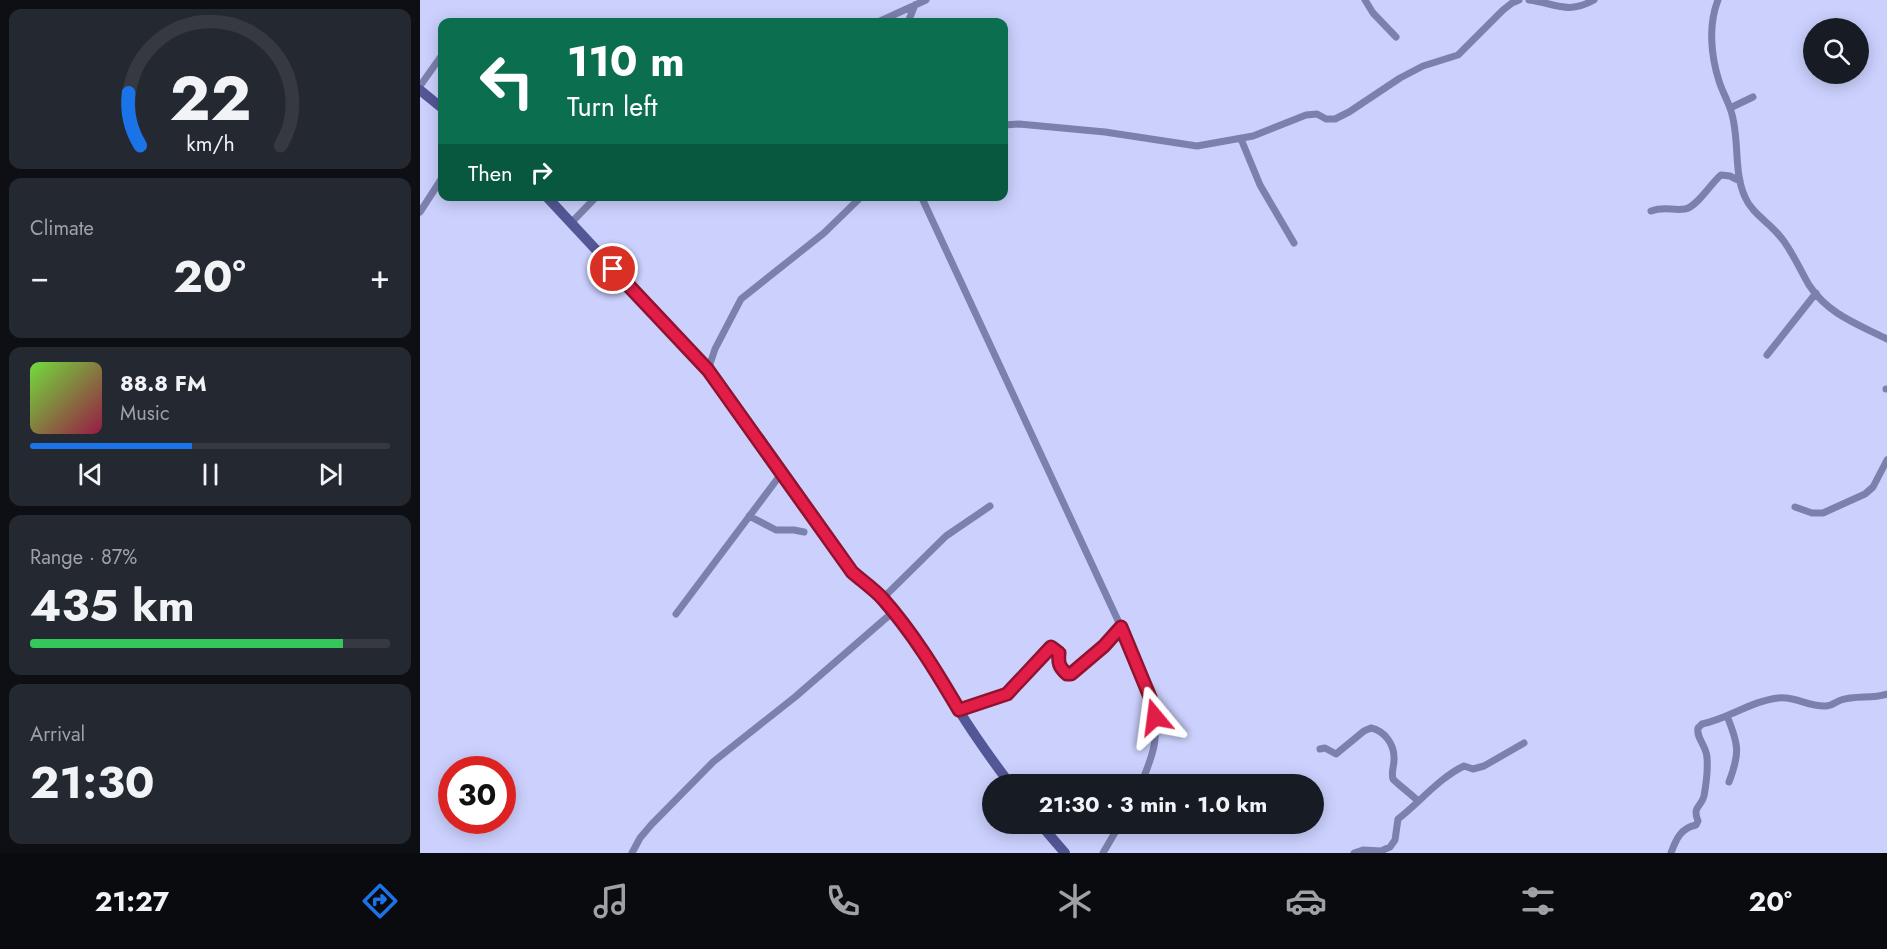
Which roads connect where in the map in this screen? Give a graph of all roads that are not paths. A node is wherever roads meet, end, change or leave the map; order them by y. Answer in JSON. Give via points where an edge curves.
{"nodes":[{"id":1,"x":926,"y":0,"type":"edge"},
{"id":2,"x":1365,"y":0,"type":"edge"},
{"id":3,"x":1519,"y":0,"type":"edge"},
{"id":4,"x":1529,"y":0,"type":"edge"},
{"id":5,"x":1594,"y":0,"type":"edge"},
{"id":6,"x":1718,"y":0,"type":"edge"},
{"id":7,"x":916,"y":3,"type":"edge"},
{"id":8,"x":886,"y":18,"type":"edge"},
{"id":9,"x":910,"y":18,"type":"edge"},
{"id":10,"x":1396,"y":37,"type":"dead end"},
{"id":11,"x":438,"y":61,"type":"edge"},
{"id":12,"x":420,"y":88,"type":"edge"},
{"id":13,"x":1753,"y":97,"type":"dead end"},
{"id":14,"x":438,"y":104,"type":"edge"},
{"id":15,"x":1730,"y":108,"type":"junction"},
{"id":16,"x":1008,"y":125,"type":"edge"},
{"id":17,"x":1241,"y":139,"type":"junction"},
{"id":18,"x":1740,"y":180,"type":"junction"},
{"id":19,"x":438,"y":184,"type":"edge"},
{"id":20,"x":551,"y":201,"type":"edge"},
{"id":21,"x":592,"y":201,"type":"edge"},
{"id":22,"x":857,"y":201,"type":"edge"},
{"id":23,"x":923,"y":201,"type":"edge"},
{"id":24,"x":420,"y":212,"type":"edge"},
{"id":25,"x":1651,"y":212,"type":"dead end"},
{"id":26,"x":571,"y":223,"type":"junction"},
{"id":27,"x":1294,"y":243,"type":"dead end"},
{"id":28,"x":1815,"y":293,"type":"junction"},
{"id":29,"x":1887,"y":339,"type":"edge"},
{"id":30,"x":1767,"y":355,"type":"dead end"},
{"id":31,"x":708,"y":370,"type":"junction"},
{"id":32,"x":1887,"y":460,"type":"edge"},
{"id":33,"x":780,"y":474,"type":"junction"},
{"id":34,"x":990,"y":506,"type":"dead end"},
{"id":35,"x":1795,"y":507,"type":"dead end"},
{"id":36,"x":749,"y":516,"type":"junction"},
{"id":37,"x":804,"y":532,"type":"dead end"},
{"id":38,"x":882,"y":599,"type":"junction"},
{"id":39,"x":893,"y":612,"type":"junction"},
{"id":40,"x":676,"y":614,"type":"dead end"},
{"id":41,"x":1121,"y":627,"type":"junction"},
{"id":42,"x":1887,"y":694,"type":"edge"},
{"id":43,"x":959,"y":710,"type":"junction"},
{"id":44,"x":1727,"y":716,"type":"junction"},
{"id":45,"x":1524,"y":743,"type":"dead end"},
{"id":46,"x":1320,"y":749,"type":"dead end"},
{"id":47,"x":1003,"y":774,"type":"edge"},
{"id":48,"x":1144,"y":774,"type":"edge"},
{"id":49,"x":1729,"y":782,"type":"dead end"},
{"id":50,"x":1418,"y":801,"type":"junction"},
{"id":51,"x":1049,"y":834,"type":"edge"},
{"id":52,"x":1114,"y":834,"type":"edge"},
{"id":53,"x":632,"y":853,"type":"edge"},
{"id":54,"x":1065,"y":853,"type":"edge"},
{"id":55,"x":1102,"y":853,"type":"edge"},
{"id":56,"x":1354,"y":853,"type":"edge"},
{"id":57,"x":1671,"y":853,"type":"edge"}],
"edges":[{"from":1,"to":7,"type":"street"},
{"from":2,"to":10,"type":"street"},
{"from":3,"to":17,"type":"street","via":[[1503,10],[1458,55],[1400,78],[1342,116],[1306,116]]},
{"from":4,"to":5,"type":"street","via":[[1572,8]]},
{"from":6,"to":15,"type":"street","via":[[1712,20],[1713,49],[1719,81]]},
{"from":7,"to":8,"type":"street"},
{"from":7,"to":9,"type":"street"},
{"from":11,"to":12,"type":"street"},
{"from":12,"to":14,"type":"street"},
{"from":13,"to":15,"type":"street"},
{"from":15,"to":18,"type":"street"},
{"from":16,"to":17,"type":"street","via":[[1105,132],[1197,146]]},
{"from":17,"to":27,"type":"street","via":[[1260,185]]},
{"from":18,"to":25,"type":"street","via":[[1721,175],[1689,207]]},
{"from":18,"to":28,"type":"street","via":[[1750,205],[1780,236]]},
{"from":19,"to":24,"type":"street"},
{"from":20,"to":26,"type":"street"},
{"from":21,"to":26,"type":"street"},
{"from":22,"to":31,"type":"street","via":[[824,233],[741,299]]},
{"from":23,"to":41,"type":"street"},
{"from":26,"to":31,"type":"street"},
{"from":28,"to":29,"type":"street","via":[[1843,318]]},
{"from":28,"to":30,"type":"street"},
{"from":31,"to":33,"type":"street"},
{"from":32,"to":35,"type":"street","via":[[1865,494],[1819,514]]},
{"from":33,"to":36,"type":"street"},
{"from":33,"to":38,"type":"street","via":[[852,572]]},
{"from":34,"to":38,"type":"street","via":[[946,536]]},
{"from":36,"to":37,"type":"street","via":[[776,530]]},
{"from":36,"to":40,"type":"street"},
{"from":38,"to":39,"type":"street"},
{"from":39,"to":43,"type":"street","via":[[926,655]]},
{"from":39,"to":53,"type":"street","via":[[713,762],[651,825]]},
{"from":41,"to":43,"type":"street","via":[[1071,674],[1062,670],[1059,653],[1051,647],[1007,694]]},
{"from":41,"to":48,"type":"street","via":[[1155,717],[1155,741]]},
{"from":42,"to":44,"type":"street","via":[[1823,706],[1795,698],[1777,698]]},
{"from":43,"to":47,"type":"street"},
{"from":44,"to":49,"type":"street","via":[[1737,743],[1737,758]]},
{"from":44,"to":57,"type":"street","via":[[1698,728],[1708,765],[1704,795],[1696,812],[1698,824],[1684,829]]},
{"from":45,"to":50,"type":"street","via":[[1484,765],[1473,769],[1462,766]]},
{"from":46,"to":50,"type":"street","via":[[1336,754],[1364,731],[1379,730],[1392,746],[1395,782]]},
{"from":50,"to":56,"type":"street","via":[[1398,819],[1390,847]]},
{"from":51,"to":54,"type":"street"},
{"from":52,"to":55,"type":"street"}]}
